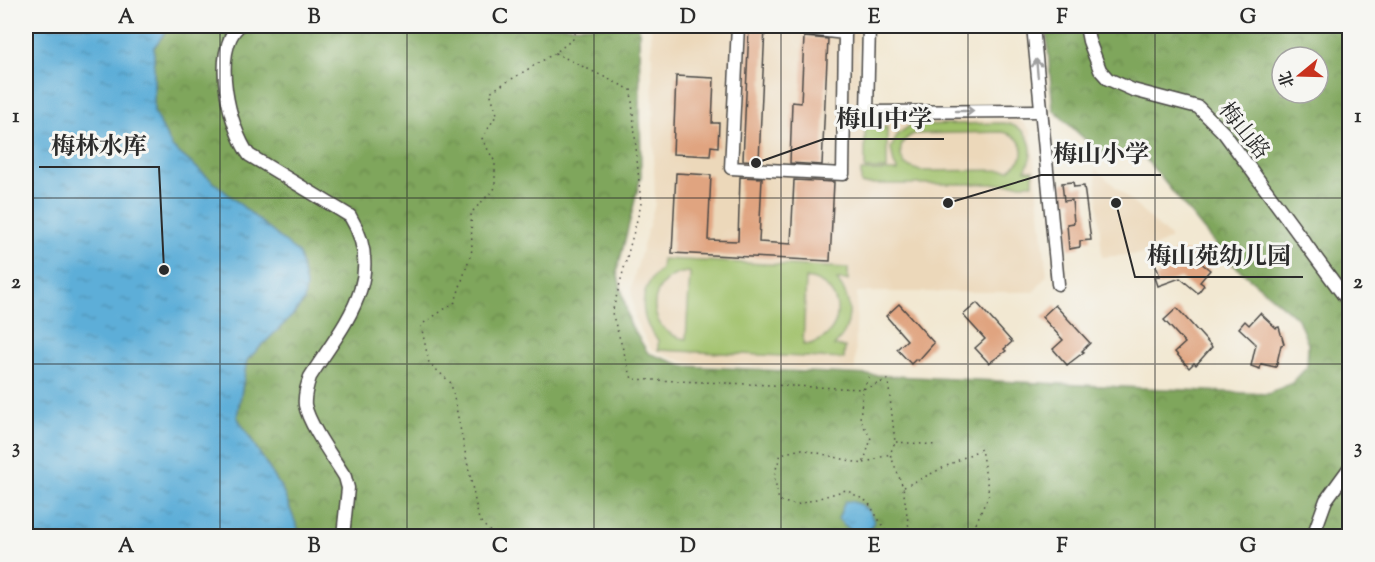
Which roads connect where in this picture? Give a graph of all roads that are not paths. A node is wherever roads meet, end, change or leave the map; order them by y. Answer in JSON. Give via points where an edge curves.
{"nodes":[{"id":1,"x":239,"y":26,"type":"edge"},
{"id":2,"x":738,"y":26,"type":"edge"},
{"id":3,"x":780,"y":26,"type":"edge"},
{"id":4,"x":869,"y":26,"type":"edge"},
{"id":5,"x":1033,"y":26,"type":"edge"},
{"id":6,"x":1086,"y":26,"type":"edge"},
{"id":7,"x":845,"y":85,"type":"junction"},
{"id":8,"x":868,"y":85,"type":"junction"},
{"id":9,"x":1041,"y":111,"type":"junction"},
{"id":10,"x":1058,"y":284,"type":"dead end"},
{"id":11,"x":1350,"y":304,"type":"edge"},
{"id":12,"x":1350,"y":467,"type":"edge"},
{"id":13,"x":343,"y":537,"type":"edge"},
{"id":14,"x":1313,"y":537,"type":"edge"}],
"edges":[{"from":1,"to":13,"type":"street","via":[[232,31],[224,60],[229,104],[241,144],[249,155],[350,216],[364,247],[361,295],[305,391],[310,418],[348,488]]},
{"from":2,"to":7,"type":"street","via":[[731,168],[843,174]]},
{"from":3,"to":7,"type":"street","via":[[845,33]]},
{"from":4,"to":8,"type":"street"},
{"from":9,"to":5,"type":"street","one_way":true},
{"from":6,"to":11,"type":"street","name":"梅山路","via":[[1100,70],[1108,79],[1133,90],[1198,107],[1224,133]]},
{"from":7,"to":8,"type":"street"},
{"from":8,"to":9,"type":"street","one_way":true,"via":[[867,112]]},
{"from":9,"to":10,"type":"street"},
{"from":12,"to":14,"type":"street","via":[[1326,500]]}]}
